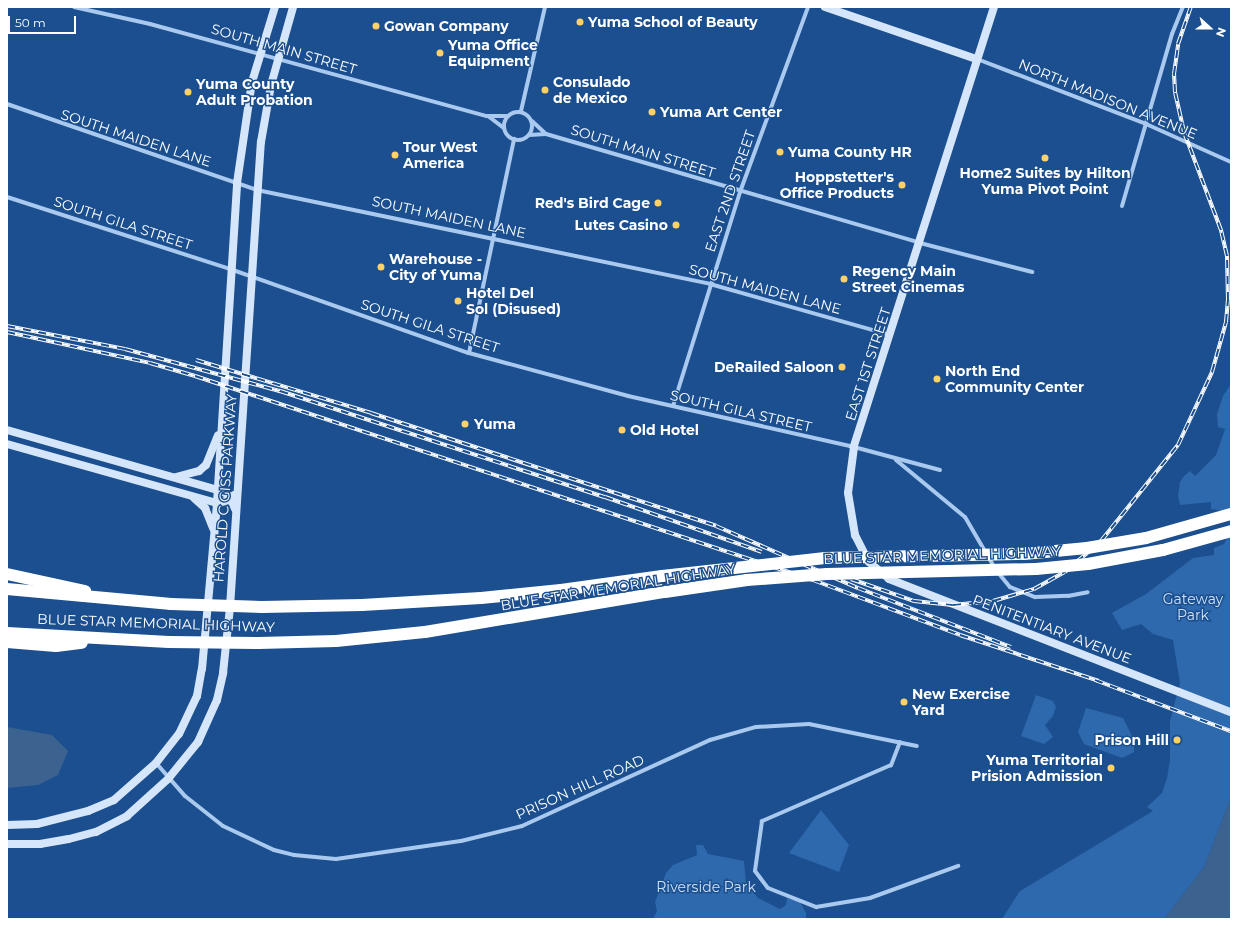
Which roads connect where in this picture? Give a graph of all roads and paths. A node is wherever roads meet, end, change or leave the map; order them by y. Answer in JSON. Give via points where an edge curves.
{"nodes":[{"id":1,"x":74,"y":7,"type":"edge"},
{"id":2,"x":275,"y":7,"type":"edge"},
{"id":3,"x":293,"y":7,"type":"edge"},
{"id":4,"x":545,"y":7,"type":"edge"},
{"id":5,"x":808,"y":7,"type":"edge"},
{"id":6,"x":825,"y":7,"type":"edge"},
{"id":7,"x":994,"y":7,"type":"edge"},
{"id":8,"x":1183,"y":7,"type":"edge"},
{"id":9,"x":260,"y":54,"type":"junction"},
{"id":10,"x":277,"y":58,"type":"junction"},
{"id":11,"x":976,"y":59,"type":"junction"},
{"id":12,"x":7,"y":104,"type":"edge"},
{"id":13,"x":521,"y":111,"type":"junction"},
{"id":14,"x":488,"y":116,"type":"junction"},
{"id":15,"x":508,"y":116,"type":"junction"},
{"id":16,"x":532,"y":121,"type":"junction"},
{"id":17,"x":1146,"y":124,"type":"junction"},
{"id":18,"x":504,"y":128,"type":"junction"},
{"id":19,"x":546,"y":134,"type":"junction"},
{"id":20,"x":529,"y":135,"type":"junction"},
{"id":21,"x":514,"y":139,"type":"junction"},
{"id":22,"x":1231,"y":162,"type":"edge"},
{"id":23,"x":237,"y":183,"type":"junction"},
{"id":24,"x":257,"y":190,"type":"junction"},
{"id":25,"x":740,"y":192,"type":"junction"},
{"id":26,"x":7,"y":197,"type":"edge"},
{"id":27,"x":1122,"y":206,"type":"dead end"},
{"id":28,"x":492,"y":236,"type":"junction"},
{"id":29,"x":920,"y":243,"type":"junction"},
{"id":30,"x":230,"y":269,"type":"junction"},
{"id":31,"x":1032,"y":272,"type":"dead end"},
{"id":32,"x":252,"y":276,"type":"junction"},
{"id":33,"x":710,"y":284,"type":"junction"},
{"id":34,"x":891,"y":335,"type":"junction"},
{"id":35,"x":469,"y":353,"type":"junction"},
{"id":36,"x":673,"y":406,"type":"junction"},
{"id":37,"x":222,"y":423,"type":"junction"},
{"id":38,"x":7,"y":430,"type":"edge"},
{"id":39,"x":7,"y":444,"type":"edge"},
{"id":40,"x":854,"y":448,"type":"junction"},
{"id":41,"x":893,"y":458,"type":"junction"},
{"id":42,"x":940,"y":470,"type":"dead end"},
{"id":43,"x":172,"y":478,"type":"junction"},
{"id":44,"x":239,"y":487,"type":"junction"},
{"id":45,"x":218,"y":490,"type":"junction"},
{"id":46,"x":193,"y":497,"type":"junction"},
{"id":47,"x":231,"y":498,"type":"junction"},
{"id":48,"x":217,"y":503,"type":"junction"},
{"id":49,"x":1231,"y":514,"type":"edge"},
{"id":50,"x":237,"y":517,"type":"junction"},
{"id":51,"x":214,"y":531,"type":"junction"},
{"id":52,"x":1231,"y":531,"type":"edge"},
{"id":53,"x":869,"y":562,"type":"joint"},
{"id":54,"x":7,"y":574,"type":"edge"},
{"id":55,"x":7,"y":589,"type":"edge"},
{"id":56,"x":1088,"y":592,"type":"dead end"},
{"id":57,"x":135,"y":602,"type":"junction"},
{"id":58,"x":7,"y":633,"type":"edge"},
{"id":59,"x":122,"y":640,"type":"junction"},
{"id":60,"x":7,"y":642,"type":"edge"},
{"id":61,"x":1231,"y":712,"type":"edge"},
{"id":62,"x":900,"y":742,"type":"junction"},
{"id":63,"x":916,"y":746,"type":"dead end"},
{"id":64,"x":156,"y":763,"type":"junction"},
{"id":65,"x":168,"y":779,"type":"junction"},
{"id":66,"x":7,"y":825,"type":"edge"},
{"id":67,"x":7,"y":844,"type":"edge"},
{"id":68,"x":958,"y":866,"type":"dead end"}],
"edges":[{"from":1,"to":9,"type":"street","name":"SOUTH MAIN STREET","via":[[150,24]]},
{"from":2,"to":9,"type":"main road","name":"HAROLD C GISS PARKWAY"},
{"from":3,"to":10,"type":"main road","name":"HAROLD C GISS PARKWAY"},
{"from":4,"to":13,"type":"street"},
{"from":5,"to":25,"type":"street","name":"EAST 2ND STREET"},
{"from":6,"to":11,"type":"main road"},
{"from":7,"to":11,"type":"main road","name":"EAST 1ST STREET"},
{"from":8,"to":17,"type":"street","via":[[1172,34]]},
{"from":9,"to":10,"type":"street","name":"SOUTH MAIN STREET"},
{"from":9,"to":23,"type":"main road","name":"HAROLD C GISS PARKWAY","via":[[252,82]]},
{"from":10,"to":14,"type":"street","name":"SOUTH MAIN STREET"},
{"from":10,"to":24,"type":"main road","name":"HAROLD C GISS PARKWAY","via":[[261,142]]},
{"from":11,"to":17,"type":"street","name":"NORTH MADISON AVENUE"},
{"from":11,"to":29,"type":"main road","name":"EAST 1ST STREET"},
{"from":12,"to":23,"type":"street","name":"SOUTH MAIDEN LANE"},
{"from":13,"to":15,"type":"street"},
{"from":13,"to":16,"type":"street"},
{"from":14,"to":15,"type":"street","name":"SOUTH MAIN STREET"},
{"from":14,"to":18,"type":"street","name":"SOUTH MAIN STREET"},
{"from":15,"to":18,"type":"street"},
{"from":16,"to":19,"type":"street","name":"SOUTH MAIN STREET"},
{"from":16,"to":20,"type":"street"},
{"from":17,"to":22,"type":"street","name":"NORTH MADISON AVENUE"},
{"from":17,"to":27,"type":"street"},
{"from":18,"to":21,"type":"street"},
{"from":19,"to":20,"type":"street","name":"SOUTH MAIN STREET"},
{"from":19,"to":25,"type":"street","name":"SOUTH MAIN STREET"},
{"from":20,"to":21,"type":"street","via":[[522,139]]},
{"from":21,"to":28,"type":"street"},
{"from":23,"to":24,"type":"street","name":"SOUTH MAIDEN LANE"},
{"from":23,"to":30,"type":"main road","name":"HAROLD C GISS PARKWAY"},
{"from":24,"to":28,"type":"street","name":"SOUTH MAIDEN LANE"},
{"from":24,"to":32,"type":"main road","name":"HAROLD C GISS PARKWAY"},
{"from":25,"to":29,"type":"street","name":"SOUTH MAIN STREET"},
{"from":25,"to":33,"type":"street","name":"EAST 2ND STREET"},
{"from":26,"to":30,"type":"street","name":"SOUTH GILA STREET"},
{"from":28,"to":33,"type":"street","name":"SOUTH MAIDEN LANE"},
{"from":28,"to":35,"type":"street"},
{"from":29,"to":31,"type":"street","name":"SOUTH MAIN STREET"},
{"from":29,"to":34,"type":"main road","name":"EAST 1ST STREET"},
{"from":30,"to":32,"type":"street","name":"SOUTH GILA STREET"},
{"from":30,"to":37,"type":"main road","name":"HAROLD C GISS PARKWAY"},
{"from":32,"to":35,"type":"street","name":"SOUTH GILA STREET"},
{"from":32,"to":44,"type":"main road","name":"HAROLD C GISS PARKWAY"},
{"from":33,"to":34,"type":"street","name":"SOUTH MAIDEN LANE"},
{"from":33,"to":36,"type":"street","name":"EAST 2ND STREET"},
{"from":34,"to":40,"type":"main road","name":"EAST 1ST STREET"},
{"from":35,"to":36,"type":"street","name":"SOUTH GILA STREET"},
{"from":36,"to":40,"type":"street","name":"SOUTH GILA STREET"},
{"from":37,"to":43,"type":"main road","via":[[206,464],[199,471]]},
{"from":37,"to":45,"type":"main road","name":"HAROLD C GISS PARKWAY"},
{"from":38,"to":43,"type":"main road"},
{"from":39,"to":46,"type":"main road"},
{"from":40,"to":41,"type":"street","name":"SOUTH GILA STREET"},
{"from":40,"to":53,"type":"main road","name":"EAST 1ST STREET","via":[[849,480],[850,513],[857,540]]},
{"from":41,"to":42,"type":"street","name":"SOUTH GILA STREET"},
{"from":41,"to":56,"type":"street","via":[[965,517],[996,570],[1010,587],[1034,597],[1068,596]]},
{"from":43,"to":45,"type":"main road"},
{"from":44,"to":47,"type":"main road"},
{"from":44,"to":50,"type":"main road","name":"HAROLD C GISS PARKWAY"},
{"from":45,"to":47,"type":"main road"},
{"from":45,"to":48,"type":"main road","name":"HAROLD C GISS PARKWAY"},
{"from":46,"to":48,"type":"main road"},
{"from":46,"to":51,"type":"main road","via":[[205,508]]},
{"from":47,"to":48,"type":"main road"},
{"from":47,"to":50,"type":"main road"},
{"from":48,"to":51,"type":"main road","name":"HAROLD C GISS PARKWAY"},
{"from":49,"to":57,"type":"highway","name":"BLUE STAR MEMORIAL HIGHWAY","bridge":true,"via":[[1146,538],[1058,551],[825,558],[481,598],[362,605],[262,607]]},
{"from":50,"to":65,"type":"main road","name":"HAROLD C GISS PARKWAY","via":[[223,673],[217,700],[198,742]]},
{"from":51,"to":64,"type":"main road","name":"HAROLD C GISS PARKWAY","via":[[198,696],[179,734]]},
{"from":52,"to":59,"type":"highway","name":"BLUE STAR MEMORIAL HIGHWAY","bridge":true,"via":[[1163,550],[1088,564],[1036,569],[827,574],[746,580],[425,632],[336,641],[259,643]]},
{"from":53,"to":61,"type":"main road","name":"PENITENTIARY AVENUE","via":[[896,582]]},
{"from":54,"to":57,"type":"highway"},
{"from":55,"to":57,"type":"highway","name":"BLUE STAR MEMORIAL HIGHWAY"},
{"from":58,"to":59,"type":"highway","name":"BLUE STAR MEMORIAL HIGHWAY"},
{"from":59,"to":60,"type":"highway","via":[[56,646]]},
{"from":62,"to":63,"type":"street","name":"PRISON HILL ROAD"},
{"from":62,"to":65,"type":"street","name":"PRISON HILL ROAD","via":[[809,724],[750,728],[710,740],[522,826],[461,841],[336,858],[294,855],[251,840],[223,826]]},
{"from":62,"to":68,"type":"street","via":[[891,765],[762,822],[755,871],[768,888],[816,907],[870,898]]},
{"from":64,"to":65,"type":"street","name":"PRISON HILL ROAD"},
{"from":64,"to":66,"type":"main road","name":"HAROLD C GISS PARKWAY","via":[[114,800],[37,824]]},
{"from":65,"to":67,"type":"main road","name":"HAROLD C GISS PARKWAY","via":[[127,816],[96,832],[40,844]]}]}
